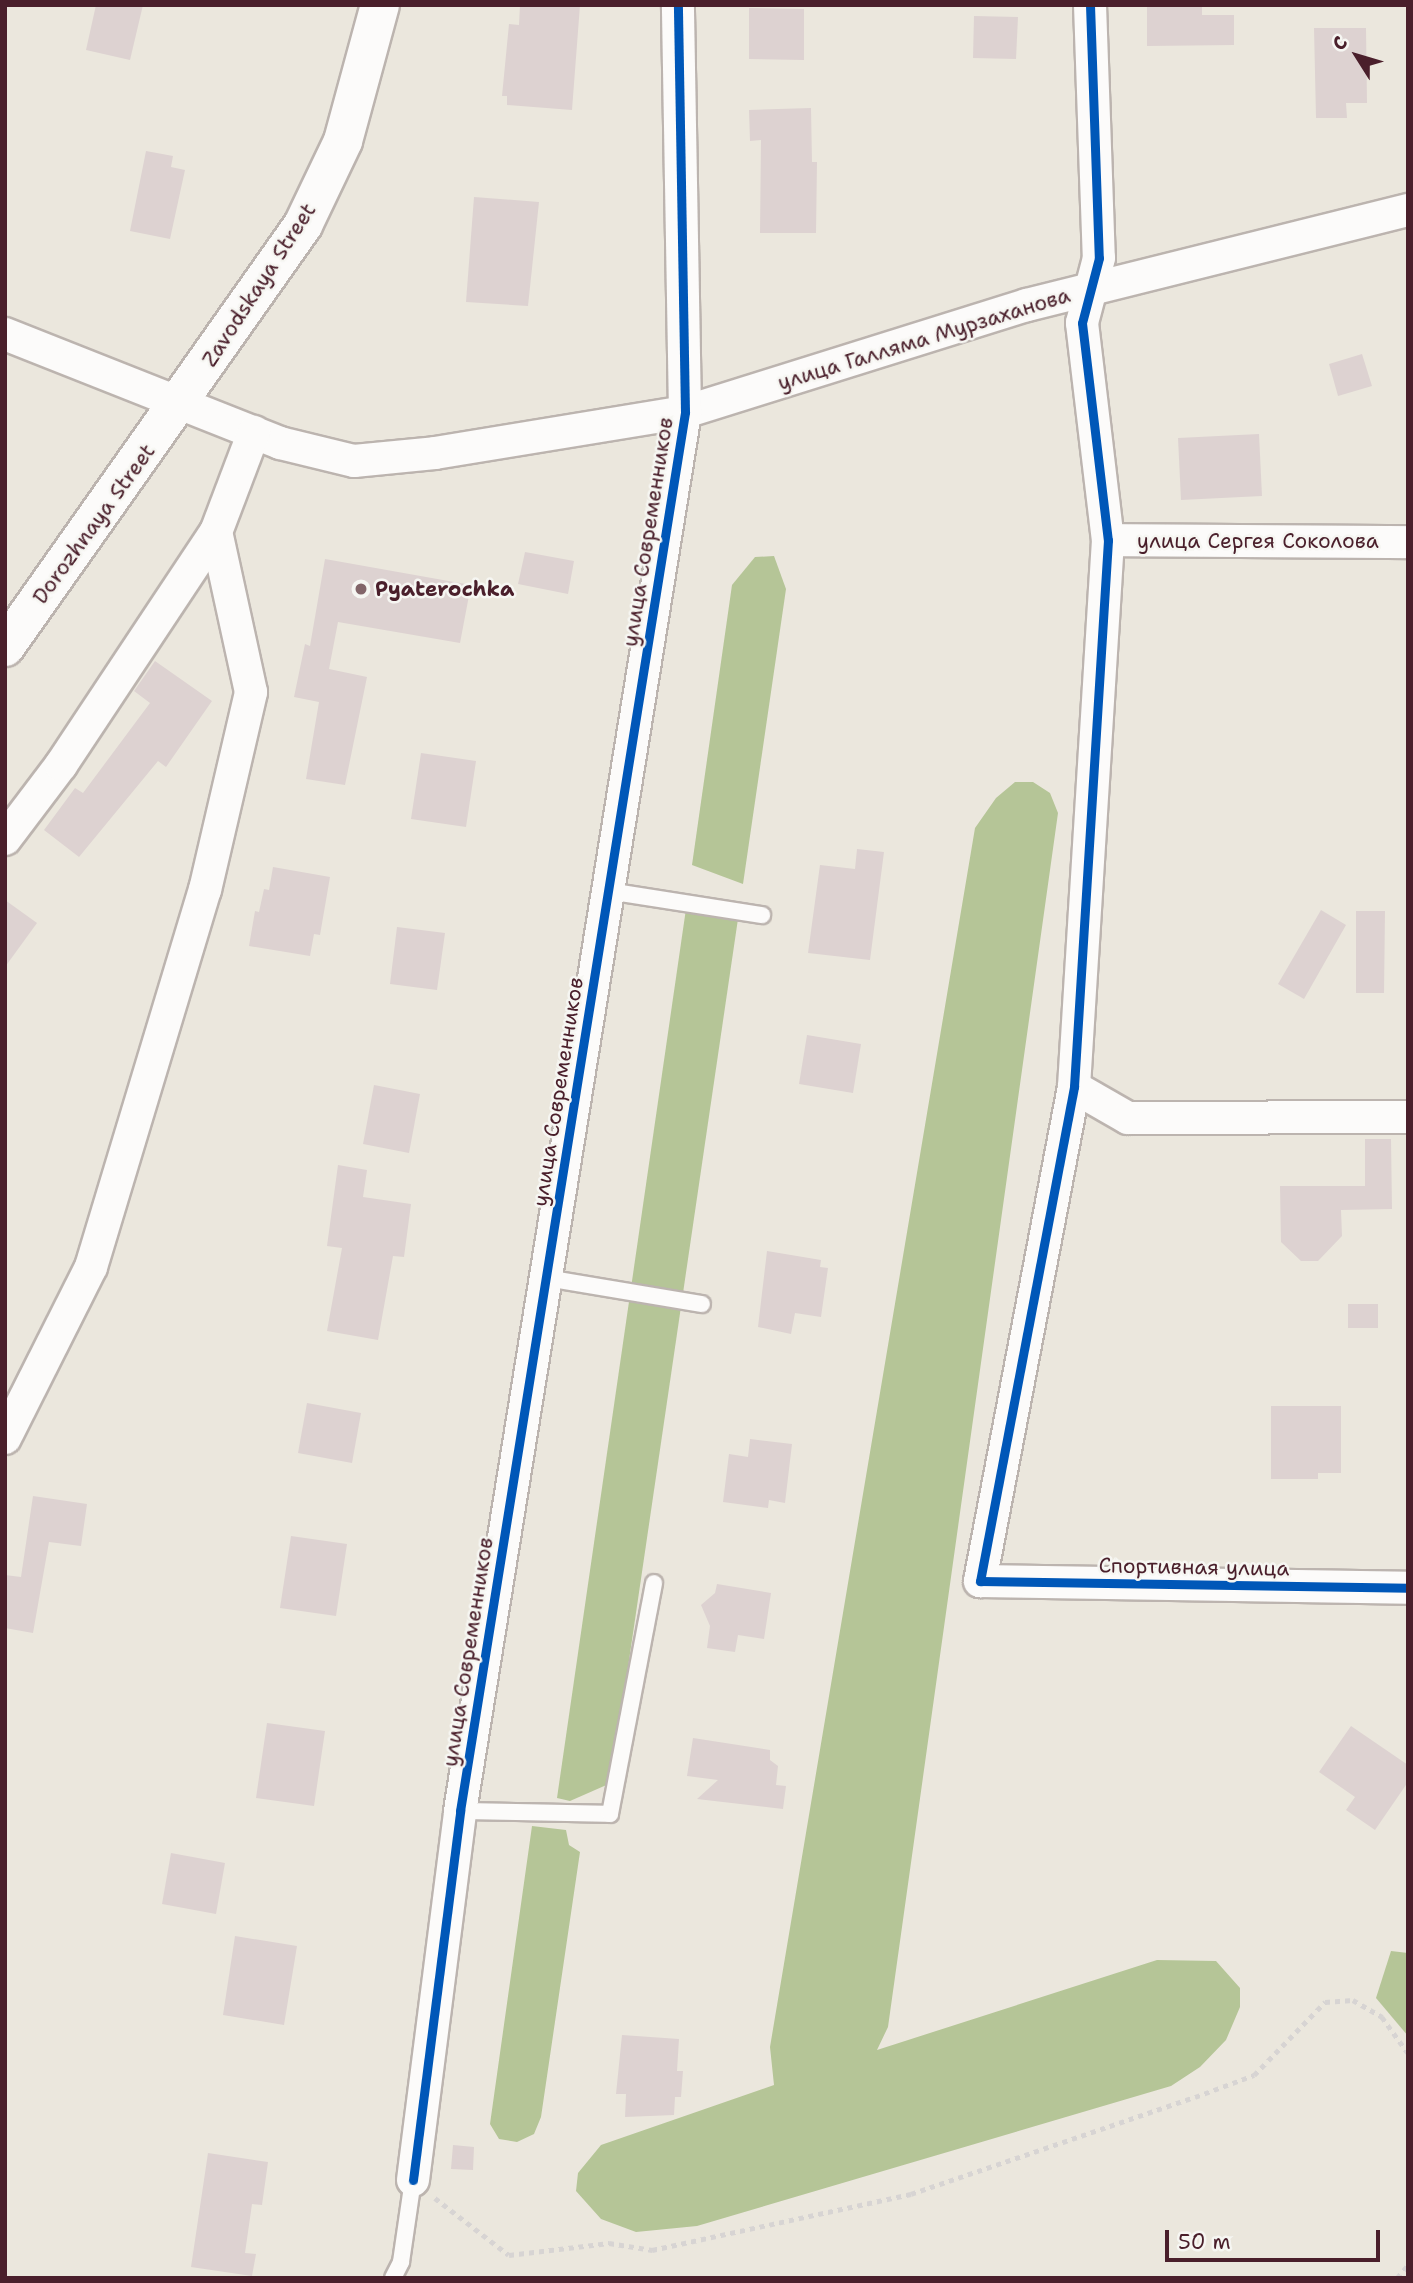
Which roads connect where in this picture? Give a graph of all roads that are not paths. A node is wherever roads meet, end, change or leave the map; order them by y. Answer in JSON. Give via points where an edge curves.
{"nodes":[{"id":1,"x":380,"y":5,"type":"edge"},
{"id":2,"x":678,"y":5,"type":"edge"},
{"id":3,"x":1090,"y":5,"type":"edge"},
{"id":4,"x":1408,"y":210,"type":"edge"},
{"id":5,"x":1088,"y":290,"type":"junction"},
{"id":6,"x":5,"y":334,"type":"edge"},
{"id":7,"x":182,"y":402,"type":"junction"},
{"id":8,"x":685,"y":412,"type":"junction"},
{"id":9,"x":254,"y":432,"type":"junction"},
{"id":10,"x":216,"y":532,"type":"junction"},
{"id":11,"x":1108,"y":540,"type":"junction"},
{"id":12,"x":1408,"y":542,"type":"edge"},
{"id":13,"x":5,"y":647,"type":"edge"},
{"id":14,"x":5,"y":839,"type":"edge"},
{"id":15,"x":608,"y":891,"type":"junction"},
{"id":16,"x":762,"y":915,"type":"dead end"},
{"id":17,"x":1074,"y":1087,"type":"junction"},
{"id":18,"x":1408,"y":1117,"type":"edge"},
{"id":19,"x":546,"y":1278,"type":"junction"},
{"id":20,"x":702,"y":1304,"type":"dead end"},
{"id":21,"x":5,"y":1438,"type":"edge"},
{"id":22,"x":654,"y":1583,"type":"dead end"},
{"id":23,"x":1408,"y":1588,"type":"edge"},
{"id":24,"x":460,"y":1811,"type":"junction"},
{"id":25,"x":412,"y":2180,"type":"joint"},
{"id":26,"x":393,"y":2278,"type":"edge"}],
"edges":[{"from":1,"to":7,"type":"street","name":"Zavodskaya Street","via":[[343,141],[303,225]]},
{"from":2,"to":8,"type":"street","name":"улица Современников"},
{"from":3,"to":5,"type":"street","via":[[1099,258]]},
{"from":4,"to":5,"type":"street","name":"улица Галляма Мурзаханова"},
{"from":5,"to":8,"type":"street","name":"улица Галляма Мурзаханова"},
{"from":5,"to":11,"type":"street","via":[[1082,323]]},
{"from":6,"to":7,"type":"street","name":"улица Галляма Мурзаханова"},
{"from":7,"to":9,"type":"street","name":"улица Галляма Мурзаханова"},
{"from":7,"to":13,"type":"street","name":"Dorozhnaya Street"},
{"from":8,"to":9,"type":"street","name":"улица Галляма Мурзаханова","via":[[435,453],[354,461]]},
{"from":8,"to":15,"type":"street","name":"улица Современников"},
{"from":9,"to":10,"type":"street"},
{"from":10,"to":14,"type":"street","via":[[61,765]]},
{"from":10,"to":21,"type":"street","via":[[251,692],[205,890],[91,1267]]},
{"from":11,"to":12,"type":"street","name":"улица Сергея Соколова"},
{"from":11,"to":17,"type":"street"},
{"from":15,"to":16,"type":"lane"},
{"from":15,"to":19,"type":"street","name":"улица Современников"},
{"from":17,"to":18,"type":"street","via":[[1128,1118]]},
{"from":17,"to":23,"type":"street","name":"Спортивная улица","via":[[979,1581]]},
{"from":19,"to":20,"type":"lane"},
{"from":19,"to":24,"type":"street","name":"улица Современников"},
{"from":22,"to":24,"type":"lane","via":[[610,1815]]},
{"from":24,"to":25,"type":"street","name":"улица Современников"},
{"from":25,"to":26,"type":"lane","via":[[401,2262]]}]}
